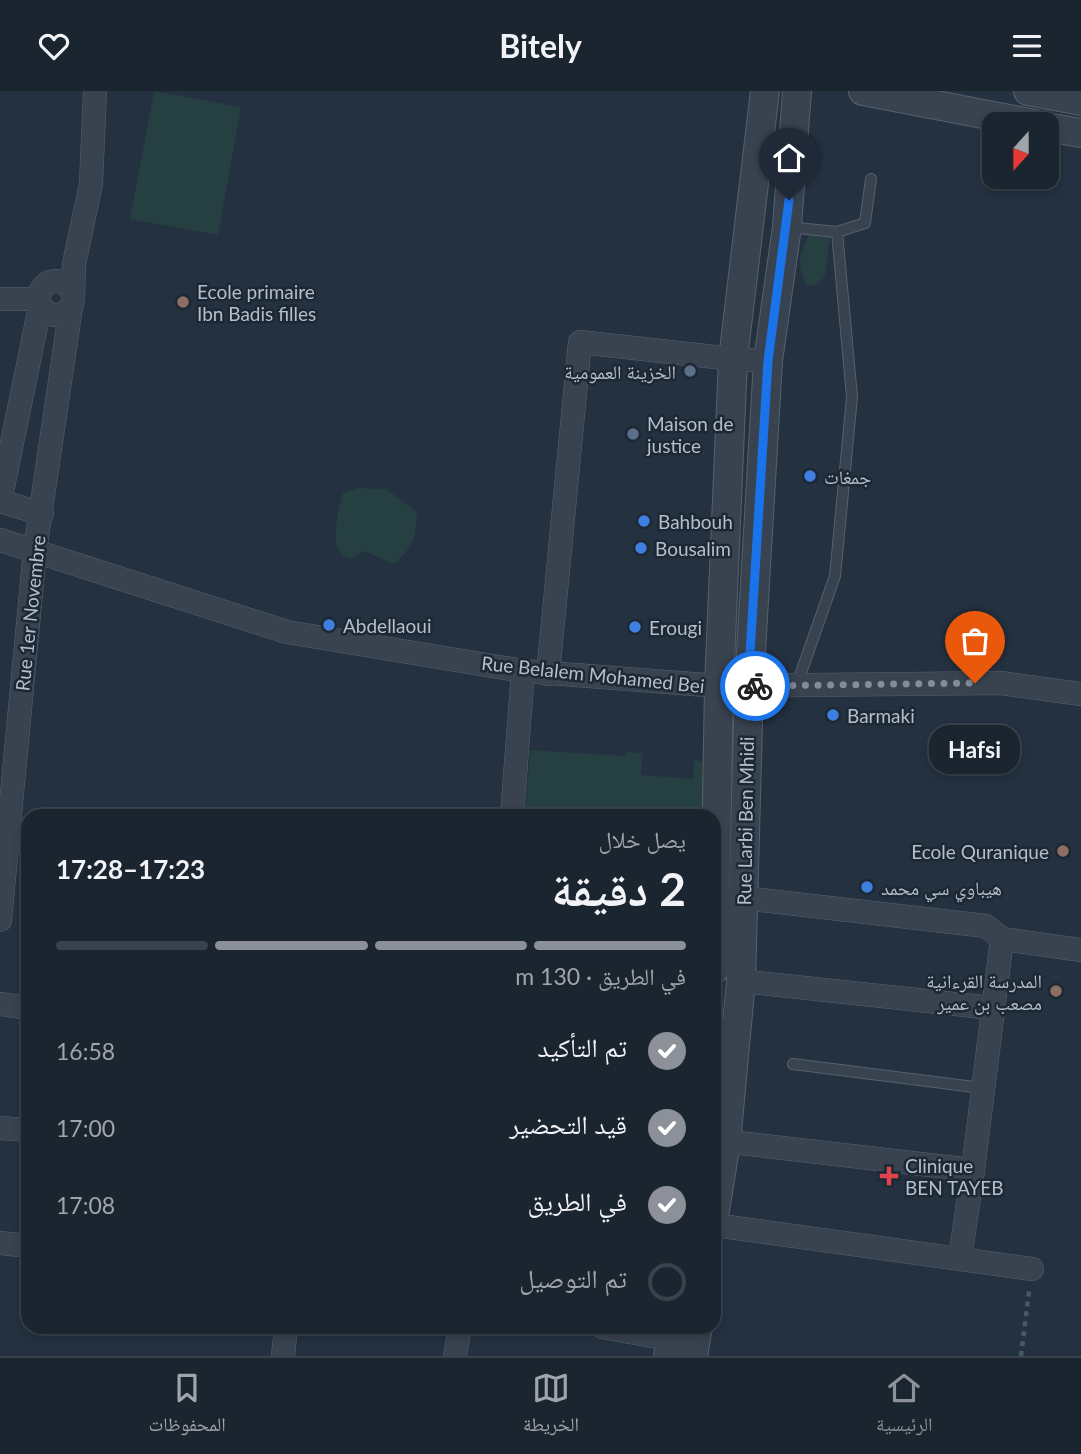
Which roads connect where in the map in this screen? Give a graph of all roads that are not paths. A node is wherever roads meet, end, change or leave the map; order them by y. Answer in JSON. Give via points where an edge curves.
{"nodes":[{"id":1,"x":95,"y":91,"type":"edge"},
{"id":2,"x":765,"y":91,"type":"edge"},
{"id":3,"x":797,"y":91,"type":"edge"},
{"id":4,"x":863,"y":91,"type":"edge"},
{"id":5,"x":1028,"y":91,"type":"edge"},
{"id":6,"x":1081,"y":101,"type":"edge"},
{"id":7,"x":982,"y":114,"type":"edge"},
{"id":8,"x":1059,"y":129,"type":"edge"},
{"id":9,"x":1081,"y":133,"type":"edge"},
{"id":10,"x":871,"y":179,"type":"dead end"},
{"id":11,"x":787,"y":227,"type":"junction"},
{"id":12,"x":837,"y":232,"type":"junction"},
{"id":13,"x":74,"y":264,"type":"junction"},
{"id":14,"x":42,"y":296,"type":"junction"},
{"id":15,"x":0,"y":299,"type":"edge"},
{"id":16,"x":72,"y":303,"type":"junction"},
{"id":17,"x":733,"y":359,"type":"junction"},
{"id":18,"x":768,"y":361,"type":"junction"},
{"id":19,"x":0,"y":501,"type":"edge"},
{"id":20,"x":42,"y":514,"type":"junction"},
{"id":21,"x":0,"y":540,"type":"edge"},
{"id":22,"x":35,"y":550,"type":"junction"},
{"id":23,"x":523,"y":671,"type":"junction"},
{"id":24,"x":548,"y":674,"type":"junction"},
{"id":25,"x":797,"y":684,"type":"junction"},
{"id":26,"x":719,"y":686,"type":"junction"},
{"id":27,"x":748,"y":686,"type":"junction"},
{"id":28,"x":1081,"y":694,"type":"edge"},
{"id":29,"x":512,"y":809,"type":"edge"},
{"id":30,"x":1,"y":893,"type":"edge"},
{"id":31,"x":724,"y":898,"type":"edge"},
{"id":32,"x":0,"y":920,"type":"edge"},
{"id":33,"x":721,"y":920,"type":"edge"},
{"id":34,"x":1002,"y":939,"type":"junction"},
{"id":35,"x":1081,"y":950,"type":"edge"},
{"id":36,"x":741,"y":981,"type":"junction"},
{"id":37,"x":0,"y":1005,"type":"edge"},
{"id":38,"x":21,"y":1006,"type":"edge"},
{"id":39,"x":992,"y":1008,"type":"junction"},
{"id":40,"x":793,"y":1064,"type":"dead end"},
{"id":41,"x":724,"y":1075,"type":"edge"},
{"id":42,"x":982,"y":1088,"type":"junction"},
{"id":43,"x":721,"y":1124,"type":"edge"},
{"id":44,"x":0,"y":1128,"type":"edge"},
{"id":45,"x":21,"y":1130,"type":"edge"},
{"id":46,"x":721,"y":1141,"type":"edge"},
{"id":47,"x":973,"y":1170,"type":"junction"},
{"id":48,"x":721,"y":1226,"type":"edge"},
{"id":49,"x":0,"y":1243,"type":"edge"},
{"id":50,"x":21,"y":1245,"type":"edge"},
{"id":51,"x":960,"y":1258,"type":"junction"},
{"id":52,"x":1032,"y":1269,"type":"road end"},
{"id":53,"x":285,"y":1334,"type":"edge"},
{"id":54,"x":459,"y":1334,"type":"edge"},
{"id":55,"x":640,"y":1334,"type":"edge"},
{"id":56,"x":683,"y":1342,"type":"edge"},
{"id":57,"x":283,"y":1356,"type":"edge"},
{"id":58,"x":455,"y":1356,"type":"edge"}],
"edges":[{"from":1,"to":13,"type":"street","via":[[91,184]]},
{"from":2,"to":17,"type":"street","name":"Rue Larbi Ben Mhidi"},
{"from":3,"to":11,"type":"street","name":"Rue Larbi Ben Mhidi"},
{"from":4,"to":7,"type":"street"},
{"from":5,"to":6,"type":"street"},
{"from":8,"to":9,"type":"street"},
{"from":10,"to":12,"type":"lane","via":[[865,223]]},
{"from":11,"to":12,"type":"lane"},
{"from":11,"to":18,"type":"street","name":"Rue Larbi Ben Mhidi"},
{"from":12,"to":25,"type":"lane","via":[[852,397],[835,576]]},
{"from":13,"to":14,"type":"street"},
{"from":13,"to":16,"type":"street","name":"Rue 1er Novembre"},
{"from":14,"to":15,"type":"street"},
{"from":14,"to":16,"type":"street","via":[[47,314],[65,314]]},
{"from":14,"to":16,"type":"street","via":[[55,281],[64,283],[71,289]]},
{"from":14,"to":19,"type":"street"},
{"from":16,"to":20,"type":"street","name":"Rue 1er Novembre"},
{"from":17,"to":18,"type":"street"},
{"from":17,"to":24,"type":"street","via":[[580,342]]},
{"from":17,"to":26,"type":"street","name":"Rue Larbi Ben Mhidi"},
{"from":18,"to":27,"type":"street","name":"Rue Larbi Ben Mhidi"},
{"from":19,"to":20,"type":"street"},
{"from":20,"to":22,"type":"street","name":"Rue 1er Novembre"},
{"from":21,"to":22,"type":"street","name":"Rue Belalem Mohamed Bei"},
{"from":22,"to":23,"type":"street","name":"Rue Belalem Mohamed Bei","via":[[287,632]]},
{"from":22,"to":30,"type":"street","name":"Rue 1er Novembre"},
{"from":23,"to":24,"type":"street","name":"Rue Belalem Mohamed Bei"},
{"from":23,"to":29,"type":"street"},
{"from":24,"to":26,"type":"street","name":"Rue Belalem Mohamed Bei"},
{"from":25,"to":27,"type":"street","name":"Rue Belalem Mohamed Bei"},
{"from":25,"to":28,"type":"street","name":"Rue Belalem Mohamed Bei","via":[[1001,683]]},
{"from":26,"to":27,"type":"street","name":"Rue Belalem Mohamed Bei"},
{"from":26,"to":31,"type":"street","name":"Rue Larbi Ben Mhidi"},
{"from":27,"to":31,"type":"street","name":"Rue Larbi Ben Mhidi"},
{"from":30,"to":32,"type":"street","name":"Rue 1er Novembre"},
{"from":31,"to":33,"type":"street","name":"Rue Larbi Ben Mhidi"},
{"from":31,"to":34,"type":"street","via":[[986,926]]},
{"from":31,"to":36,"type":"street","name":"Rue Larbi Ben Mhidi"},
{"from":34,"to":35,"type":"street"},
{"from":34,"to":39,"type":"street"},
{"from":36,"to":39,"type":"street"},
{"from":36,"to":41,"type":"street","name":"Rue Larbi Ben Mhidi"},
{"from":37,"to":38,"type":"street"},
{"from":39,"to":42,"type":"street"},
{"from":40,"to":42,"type":"lane"},
{"from":41,"to":43,"type":"street","name":"Rue Larbi Ben Mhidi"},
{"from":42,"to":47,"type":"street"},
{"from":44,"to":45,"type":"street"},
{"from":46,"to":47,"type":"street"},
{"from":47,"to":51,"type":"street"},
{"from":48,"to":51,"type":"street"},
{"from":49,"to":50,"type":"street"},
{"from":51,"to":52,"type":"street"},
{"from":53,"to":57,"type":"street"},
{"from":54,"to":58,"type":"street"},
{"from":55,"to":56,"type":"street"}]}
